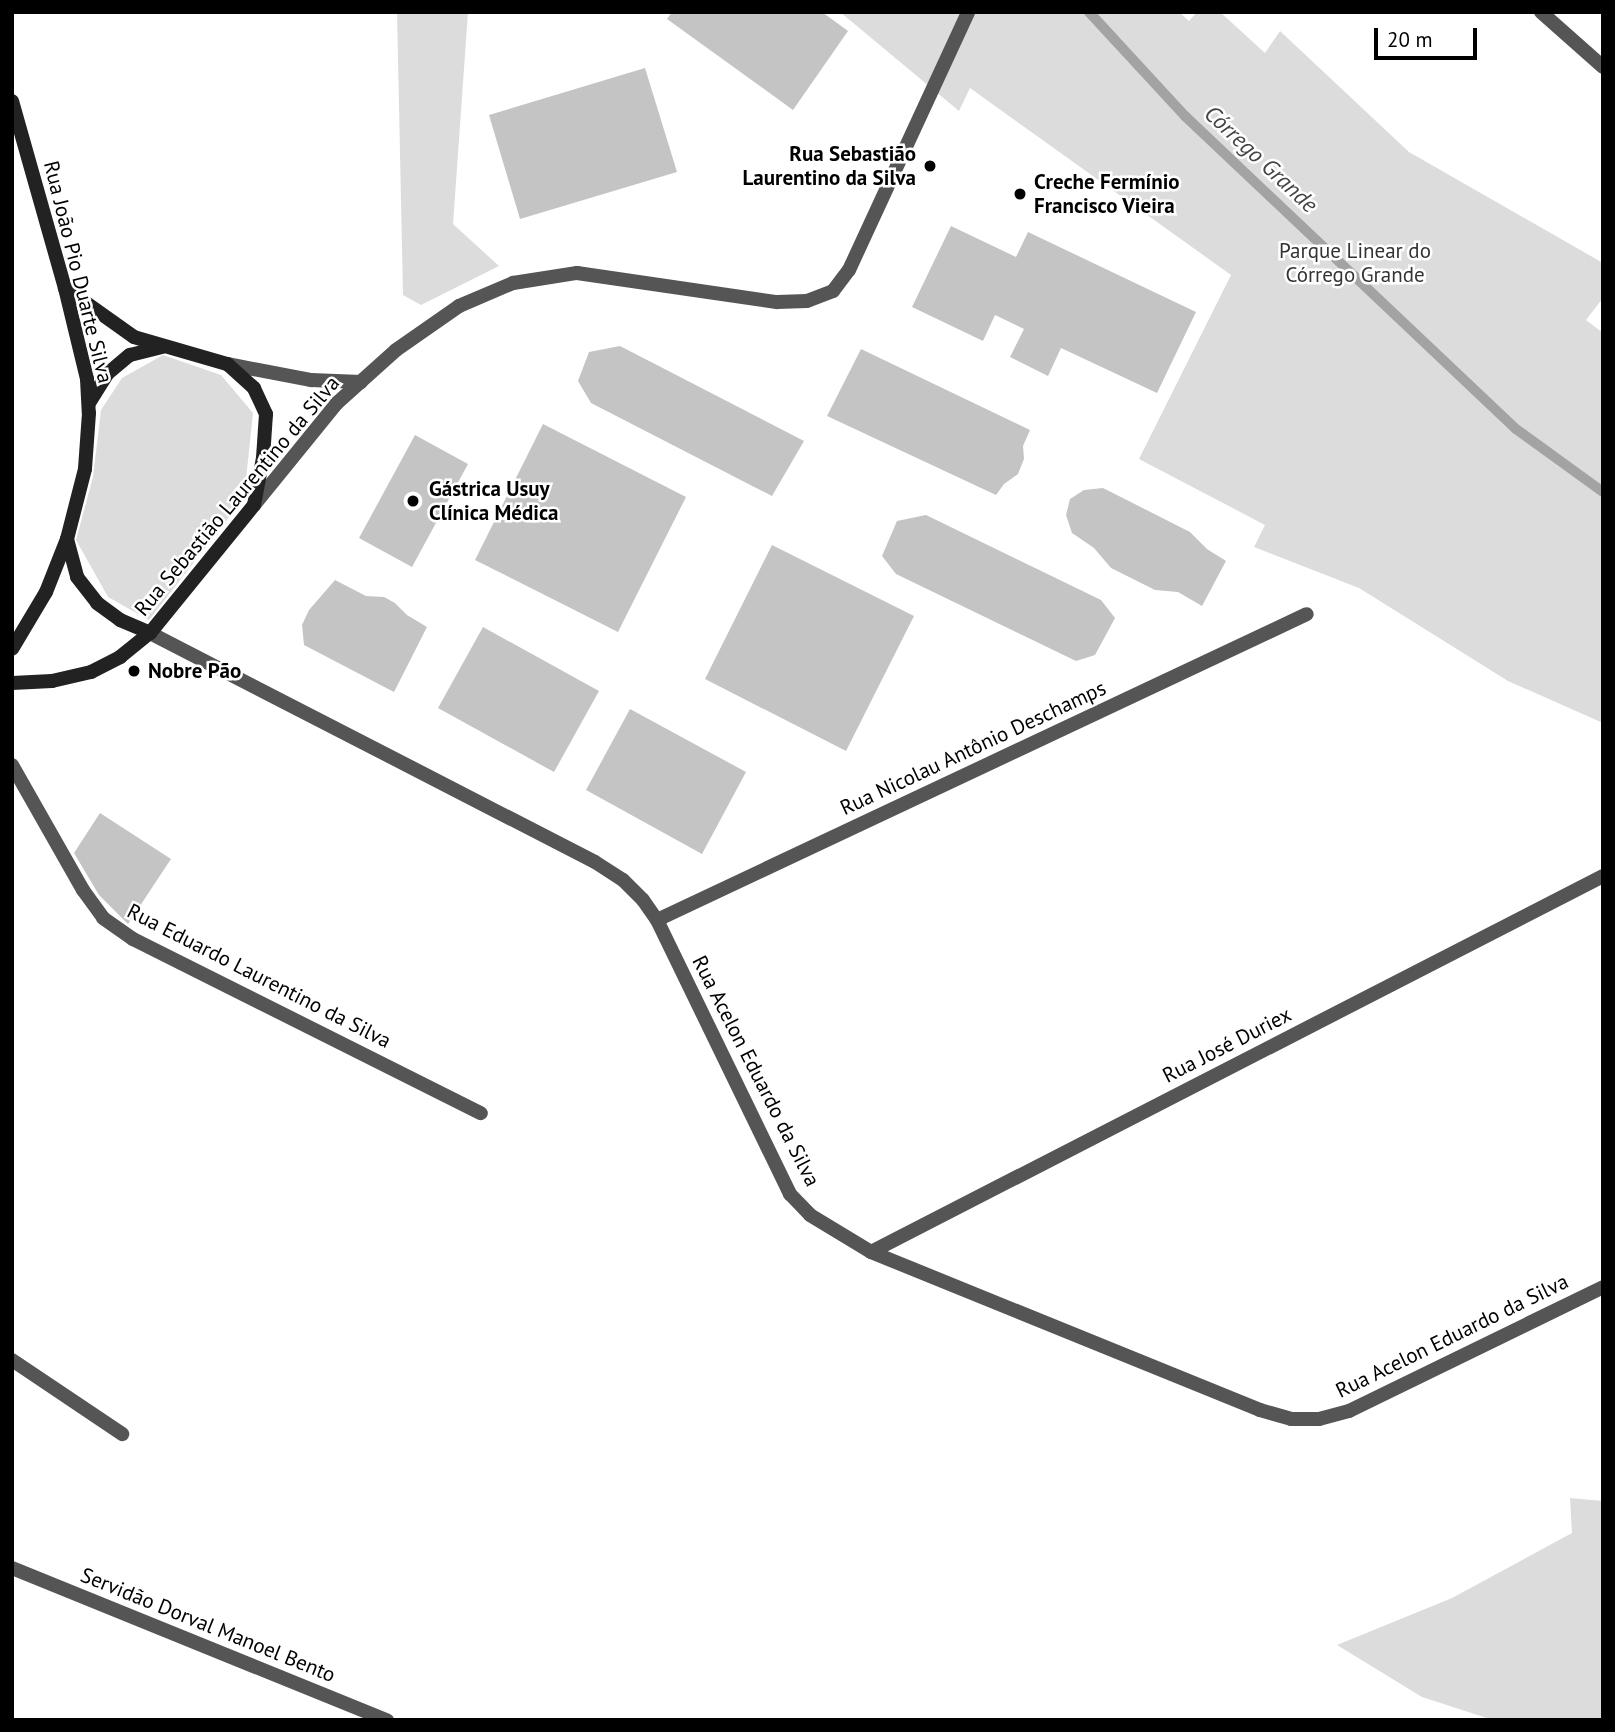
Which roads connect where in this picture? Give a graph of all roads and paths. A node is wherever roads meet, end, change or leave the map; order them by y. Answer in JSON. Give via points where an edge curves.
{"nodes":[{"id":1,"x":968,"y":12,"type":"edge"},
{"id":2,"x":1541,"y":12,"type":"edge"},
{"id":3,"x":1603,"y":67,"type":"edge"},
{"id":4,"x":12,"y":101,"type":"edge"},
{"id":5,"x":65,"y":288,"type":"junction"},
{"id":6,"x":163,"y":346,"type":"junction"},
{"id":7,"x":227,"y":364,"type":"junction"},
{"id":8,"x":361,"y":382,"type":"junction"},
{"id":9,"x":89,"y":403,"type":"junction"},
{"id":10,"x":254,"y":505,"type":"junction"},
{"id":11,"x":67,"y":540,"type":"junction"},
{"id":12,"x":1307,"y":614,"type":"dead end"},
{"id":13,"x":150,"y":633,"type":"junction"},
{"id":14,"x":12,"y":649,"type":"edge"},
{"id":15,"x":12,"y":683,"type":"edge"},
{"id":16,"x":12,"y":765,"type":"edge"},
{"id":17,"x":1603,"y":876,"type":"edge"},
{"id":18,"x":657,"y":920,"type":"junction"},
{"id":19,"x":481,"y":1114,"type":"dead end"},
{"id":20,"x":871,"y":1252,"type":"junction"},
{"id":21,"x":1603,"y":1287,"type":"edge"},
{"id":22,"x":12,"y":1360,"type":"edge"},
{"id":23,"x":121,"y":1434,"type":"dead end"},
{"id":24,"x":12,"y":1568,"type":"edge"},
{"id":25,"x":387,"y":1720,"type":"edge"}],
"edges":[{"from":1,"to":8,"type":"street","name":"Rua Sebastião Laurentino da Silva","via":[[849,270],[832,291],[807,301],[778,302],[577,273],[513,283],[459,306],[396,350]]},
{"from":2,"to":3,"type":"street"},
{"from":4,"to":5,"type":"main road","name":"Rua João Pio Duarte Silva"},
{"from":5,"to":6,"type":"main road","via":[[134,337]]},
{"from":5,"to":9,"type":"main road","name":"Rua João Pio Duarte Silva"},
{"from":6,"to":7,"type":"main road"},
{"from":6,"to":9,"type":"main road","via":[[130,355],[107,374]]},
{"from":7,"to":8,"type":"street","via":[[311,380]]},
{"from":7,"to":10,"type":"main road","via":[[254,388],[265,414]]},
{"from":8,"to":10,"type":"street","name":"Rua Sebastião Laurentino da Silva","via":[[337,403]]},
{"from":9,"to":11,"type":"main road","name":"Rua João Pio Duarte Silva","via":[[85,469]]},
{"from":10,"to":13,"type":"main road","name":"Rua Sebastião Laurentino da Silva"},
{"from":11,"to":13,"type":"main road","via":[[77,577],[97,603]]},
{"from":11,"to":14,"type":"main road","name":"Rua João Pio Duarte Silva","via":[[46,593]]},
{"from":12,"to":18,"type":"street","name":"Rua Nicolau Antônio Deschamps"},
{"from":13,"to":15,"type":"main road","name":"Rua Sebastião Laurentino da Silva","via":[[91,672],[52,681]]},
{"from":13,"to":18,"type":"street","name":"Rua Acelon Eduardo da Silva","via":[[595,862],[622,880]]},
{"from":16,"to":19,"type":"street","name":"Rua Eduardo Laurentino da Silva","via":[[103,918],[133,939]]},
{"from":17,"to":20,"type":"street","name":"Rua José Duriex"},
{"from":18,"to":20,"type":"street","name":"Rua Acelon Eduardo da Silva","via":[[790,1194],[810,1215]]},
{"from":20,"to":21,"type":"street","name":"Rua Acelon Eduardo da Silva","via":[[1291,1419],[1319,1419],[1349,1411]]},
{"from":22,"to":23,"type":"street"},
{"from":24,"to":25,"type":"street","name":"Servidão Dorval Manoel Bento"}]}
